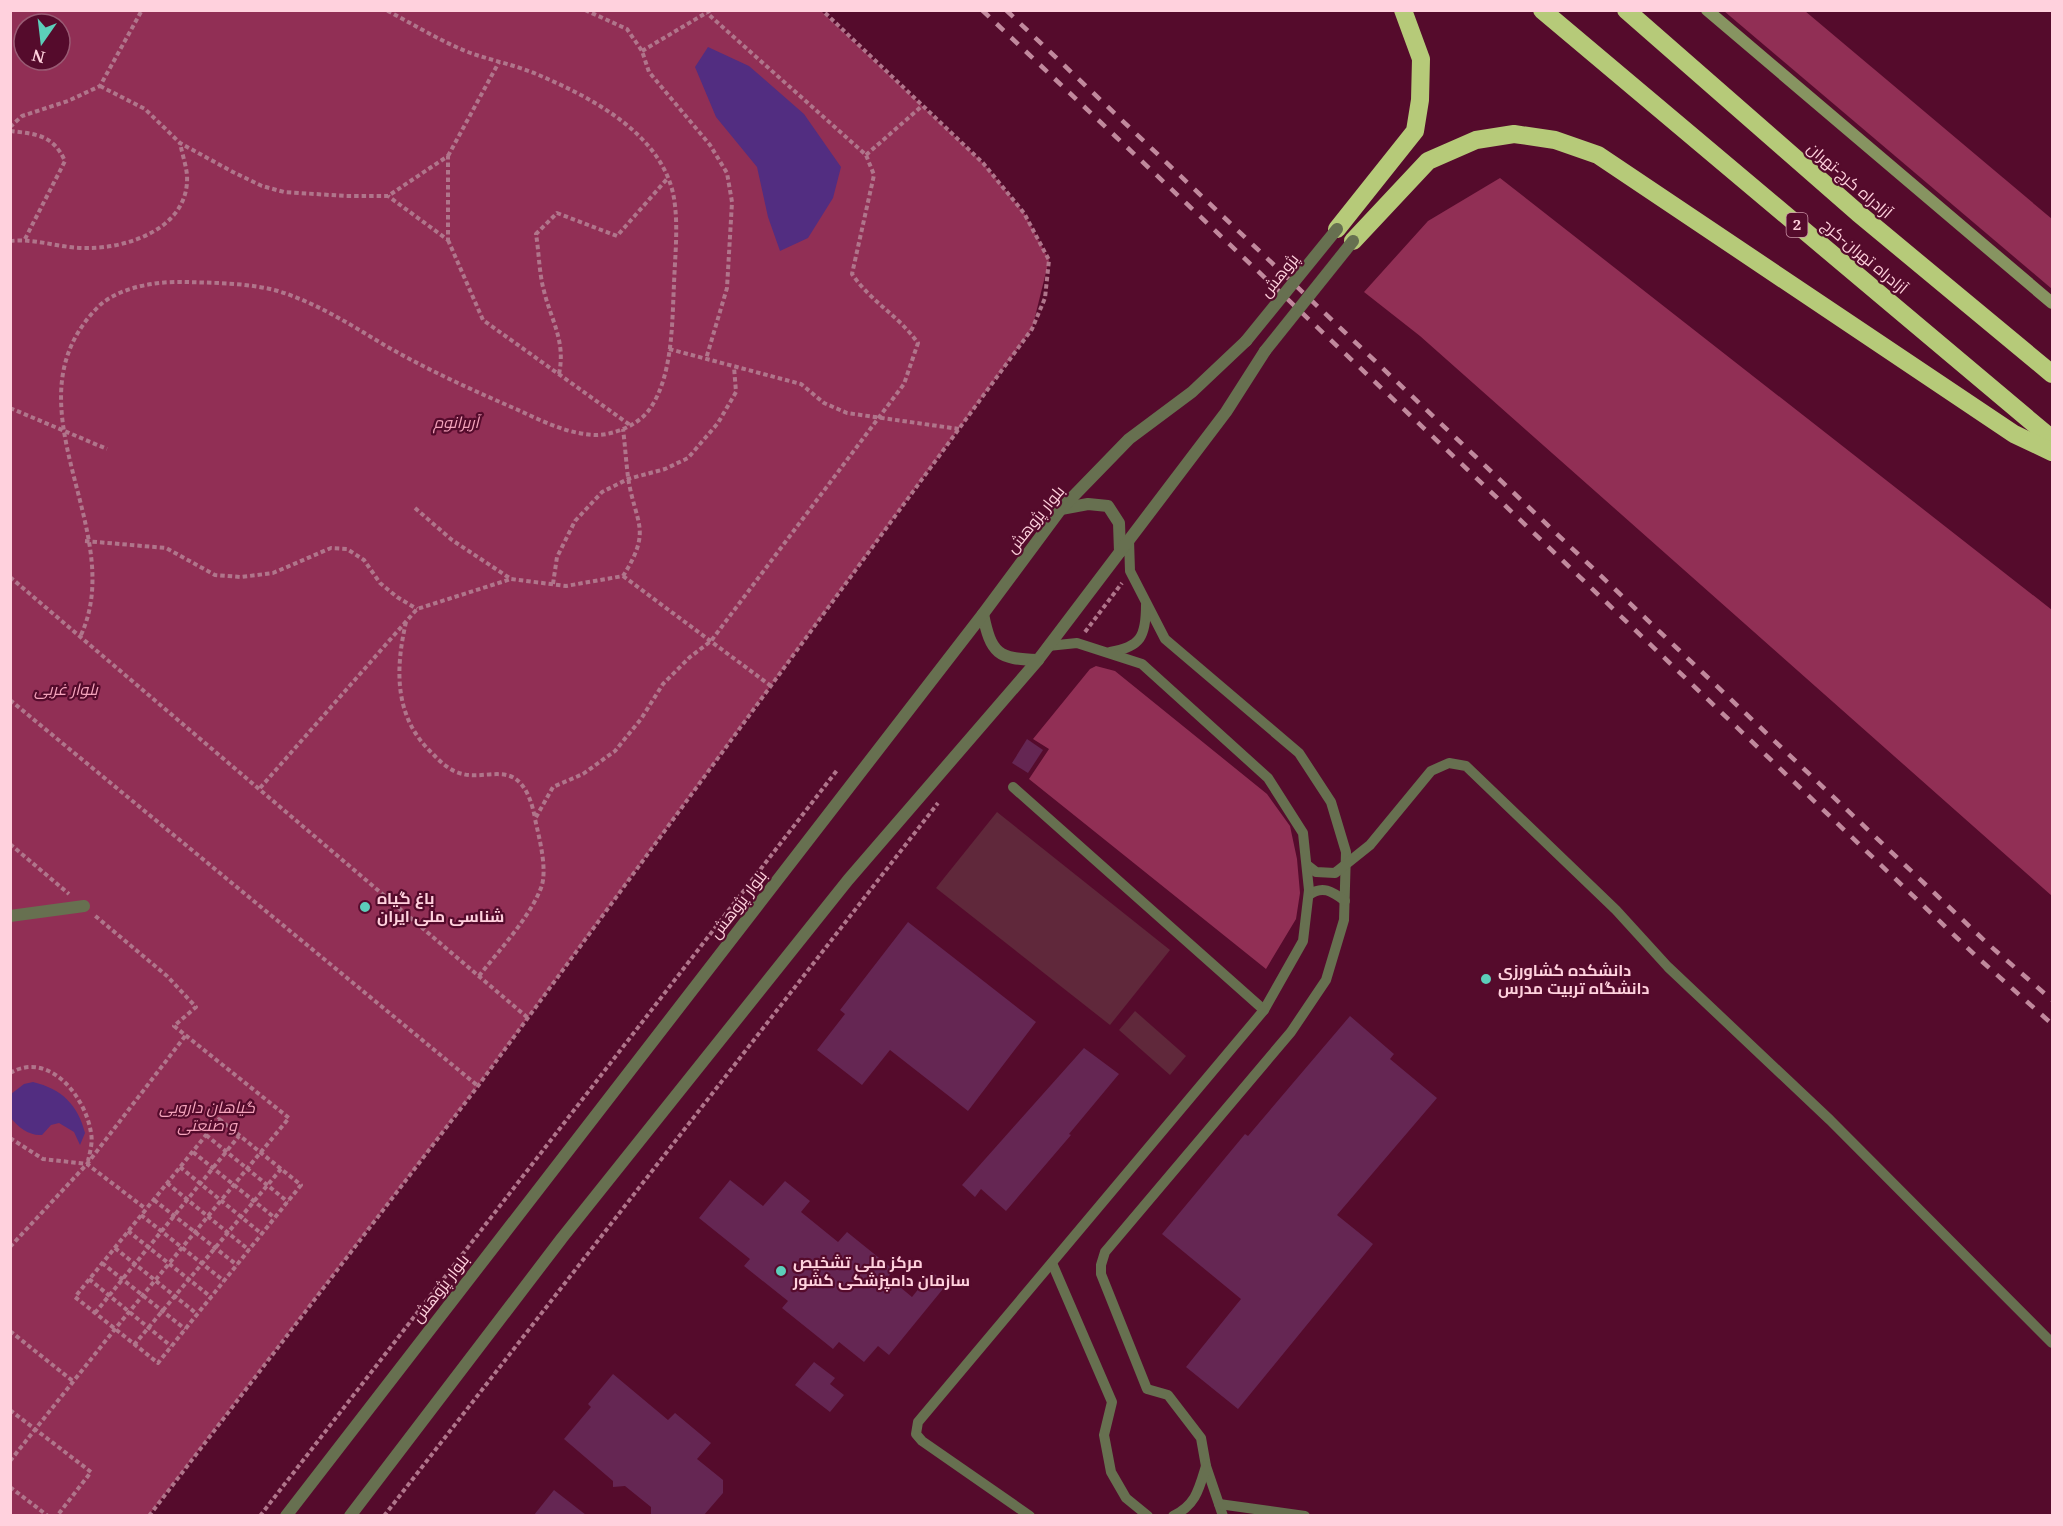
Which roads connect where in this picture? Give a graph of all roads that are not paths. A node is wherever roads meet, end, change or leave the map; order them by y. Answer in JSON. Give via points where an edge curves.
{"nodes":[{"id":1,"x":1403,"y":10,"type":"edge"},
{"id":2,"x":1542,"y":10,"type":"edge"},
{"id":3,"x":1626,"y":10,"type":"edge"},
{"id":4,"x":1707,"y":10,"type":"edge"},
{"id":5,"x":1337,"y":229,"type":"joint"},
{"id":6,"x":1353,"y":241,"type":"joint"},
{"id":7,"x":2052,"y":303,"type":"edge"},
{"id":8,"x":1246,"y":341,"type":"joint"},
{"id":9,"x":2052,"y":374,"type":"edge"},
{"id":10,"x":2052,"y":439,"type":"edge"},
{"id":11,"x":2052,"y":452,"type":"edge"},
{"id":12,"x":1061,"y":508,"type":"junction"},
{"id":13,"x":1129,"y":540,"type":"junction"},
{"id":14,"x":1120,"y":552,"type":"junction"},
{"id":15,"x":1146,"y":602,"type":"junction"},
{"id":16,"x":983,"y":614,"type":"junction"},
{"id":17,"x":1048,"y":646,"type":"junction"},
{"id":18,"x":1107,"y":652,"type":"junction"},
{"id":19,"x":1038,"y":660,"type":"junction"},
{"id":20,"x":1013,"y":787,"type":"dead end"},
{"id":21,"x":1306,"y":865,"type":"junction"},
{"id":22,"x":1346,"y":866,"type":"junction"},
{"id":23,"x":1308,"y":895,"type":"junction"},
{"id":24,"x":1345,"y":901,"type":"junction"},
{"id":25,"x":84,"y":906,"type":"road end"},
{"id":26,"x":10,"y":916,"type":"edge"},
{"id":27,"x":1264,"y":1010,"type":"junction"},
{"id":28,"x":1052,"y":1263,"type":"junction"},
{"id":29,"x":2052,"y":1343,"type":"edge"},
{"id":30,"x":1206,"y":1466,"type":"junction"},
{"id":31,"x":1017,"y":1504,"type":"junction"},
{"id":32,"x":1219,"y":1504,"type":"junction"},
{"id":33,"x":286,"y":1515,"type":"edge"},
{"id":34,"x":350,"y":1515,"type":"edge"},
{"id":35,"x":1013,"y":1515,"type":"edge"},
{"id":36,"x":1030,"y":1515,"type":"edge"},
{"id":37,"x":1149,"y":1515,"type":"edge"},
{"id":38,"x":1173,"y":1515,"type":"edge"},
{"id":39,"x":1223,"y":1515,"type":"edge"},
{"id":40,"x":1305,"y":1515,"type":"edge"}],
"edges":[{"from":1,"to":5,"type":"highway","via":[[1421,60],[1415,131]]},
{"from":2,"to":10,"type":"highway","name":"آزادراه تهران-کرج","number":"2"},
{"from":3,"to":9,"type":"highway","name":"آزادراه کرج-تهران","via":[[1858,213]]},
{"from":4,"to":7,"type":"main road"},
{"from":5,"to":8,"type":"street","name":"پژوهش","bridge":true},
{"from":6,"to":11,"type":"highway","via":[[1428,161],[1476,140],[1514,134],[1555,140],[1598,155],[2013,434]]},
{"from":6,"to":13,"type":"street","bridge":true,"via":[[1265,351],[1226,412]]},
{"from":8,"to":12,"type":"street","name":"بلوار پژوهش","via":[[1192,392],[1129,439]]},
{"from":12,"to":14,"type":"street","via":[[1108,506],[1119,523]]},
{"from":12,"to":16,"type":"street","name":"بلوار پژوهش"},
{"from":13,"to":14,"type":"street"},
{"from":13,"to":15,"type":"lane","via":[[1130,571]]},
{"from":14,"to":17,"type":"street"},
{"from":15,"to":18,"type":"lane","via":[[1146,629],[1138,642]]},
{"from":15,"to":22,"type":"lane","via":[[1165,639],[1299,753],[1331,802],[1346,852]]},
{"from":16,"to":19,"type":"street","via":[[988,641],[998,654]]},
{"from":16,"to":33,"type":"street","name":"بلوار پژوهش"},
{"from":17,"to":18,"type":"lane","via":[[1077,643]]},
{"from":17,"to":19,"type":"street"},
{"from":18,"to":21,"type":"lane","via":[[1142,664],[1269,778],[1303,833]]},
{"from":19,"to":34,"type":"street","via":[[848,880],[570,1229]]},
{"from":20,"to":27,"type":"lane"},
{"from":21,"to":22,"type":"lane","via":[[1326,874]]},
{"from":21,"to":23,"type":"lane"},
{"from":22,"to":24,"type":"lane"},
{"from":22,"to":29,"type":"lane","via":[[1370,845],[1431,771],[1449,763],[1466,766],[1616,910],[1668,967],[1830,1120]]},
{"from":23,"to":24,"type":"lane","via":[[1317,889],[1330,891]]},
{"from":23,"to":27,"type":"lane","via":[[1303,942]]},
{"from":24,"to":30,"type":"lane","via":[[1344,920],[1326,981],[1291,1032],[1105,1252],[1101,1265],[1101,1275],[1147,1389],[1168,1395],[1184,1413],[1200,1438]]},
{"from":25,"to":26,"type":"street"},
{"from":27,"to":28,"type":"lane"},
{"from":28,"to":31,"type":"lane","via":[[918,1422],[916,1434]]},
{"from":28,"to":37,"type":"lane","via":[[1112,1402],[1104,1435],[1111,1472],[1126,1498]]},
{"from":30,"to":32,"type":"lane"},
{"from":30,"to":38,"type":"lane","via":[[1197,1496],[1186,1510]]},
{"from":31,"to":35,"type":"lane"},
{"from":31,"to":36,"type":"lane"},
{"from":32,"to":39,"type":"lane"},
{"from":32,"to":40,"type":"lane"}]}
